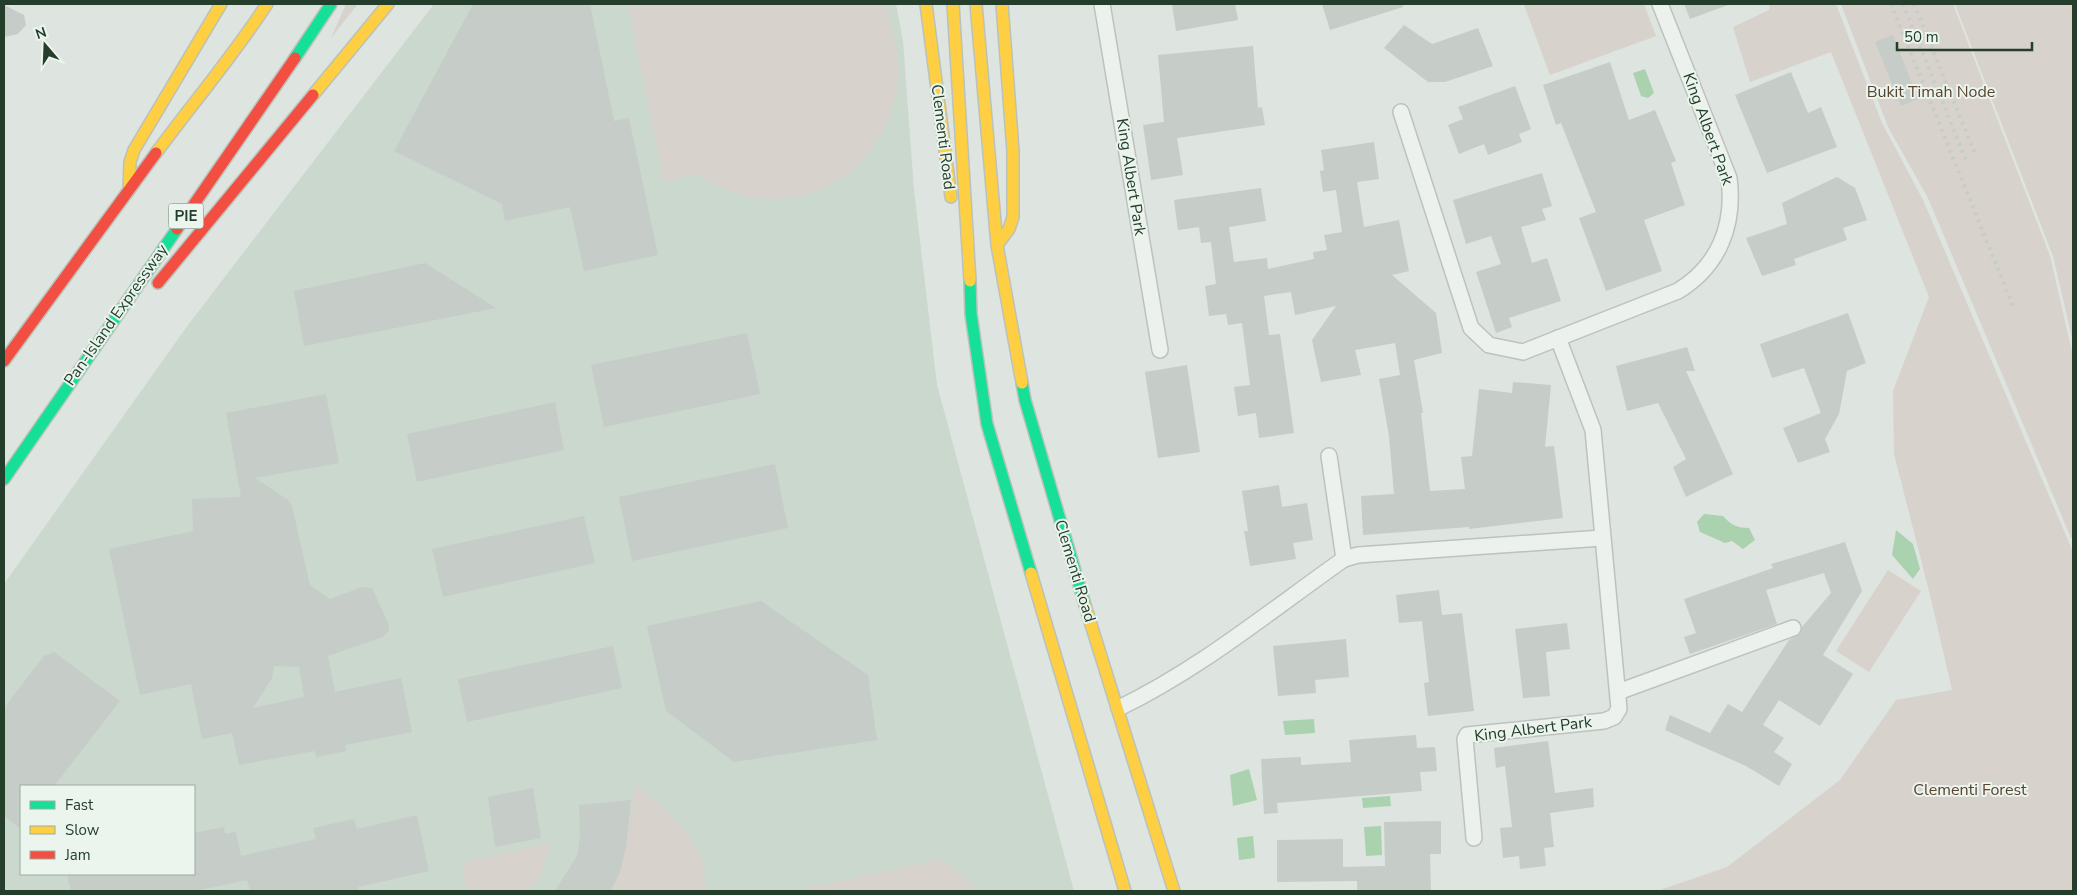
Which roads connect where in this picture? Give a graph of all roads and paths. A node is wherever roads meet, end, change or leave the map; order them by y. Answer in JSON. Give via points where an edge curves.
{"nodes":[{"id":1,"x":221,"y":4,"type":"edge"},
{"id":2,"x":267,"y":4,"type":"edge"},
{"id":3,"x":331,"y":4,"type":"edge"},
{"id":4,"x":388,"y":4,"type":"edge"},
{"id":5,"x":926,"y":4,"type":"edge"},
{"id":6,"x":953,"y":4,"type":"edge"},
{"id":7,"x":976,"y":4,"type":"edge"},
{"id":8,"x":1002,"y":4,"type":"edge"},
{"id":9,"x":1102,"y":4,"type":"edge"},
{"id":10,"x":1660,"y":4,"type":"edge"},
{"id":11,"x":1401,"y":112,"type":"dead end"},
{"id":12,"x":129,"y":191,"type":"junction"},
{"id":13,"x":952,"y":209,"type":"dead end"},
{"id":14,"x":955,"y":229,"type":"dead end"},
{"id":15,"x":997,"y":245,"type":"junction"},
{"id":16,"x":970,"y":268,"type":"junction"},
{"id":17,"x":115,"y":316,"type":"junction"},
{"id":18,"x":1558,"y":338,"type":"junction"},
{"id":19,"x":1160,"y":350,"type":"dead end"},
{"id":20,"x":4,"y":361,"type":"edge"},
{"id":21,"x":1330,"y":456,"type":"dead end"},
{"id":22,"x":4,"y":479,"type":"edge"},
{"id":23,"x":1602,"y":538,"type":"junction"},
{"id":24,"x":1344,"y":559,"type":"junction"},
{"id":25,"x":1793,"y":628,"type":"dead end"},
{"id":26,"x":1618,"y":692,"type":"junction"},
{"id":27,"x":1119,"y":708,"type":"junction"},
{"id":28,"x":1474,"y":838,"type":"dead end"},
{"id":29,"x":1125,"y":891,"type":"edge"},
{"id":30,"x":1174,"y":891,"type":"edge"}],
"edges":[{"from":1,"to":12,"type":"main road","via":[[134,150],[130,162]]},
{"from":2,"to":12,"type":"main road"},
{"from":3,"to":17,"type":"main road","name":"Pan-Island Expressway","number":"PIE"},
{"from":4,"to":17,"type":"main road","via":[[147,294]]},
{"from":5,"to":13,"type":"main road","name":"Clementi Road"},
{"from":6,"to":16,"type":"main road","name":"Clementi Road"},
{"from":7,"to":15,"type":"main road","name":"Clementi Road"},
{"from":8,"to":15,"type":"main road","via":[[1012,137],[1013,217],[1010,229]]},
{"from":9,"to":19,"type":"street","name":"King Albert Park"},
{"from":10,"to":18,"type":"street","name":"King Albert Park","via":[[1729,178],[1732,198],[1726,230],[1716,253],[1695,281],[1678,291]]},
{"from":11,"to":18,"type":"street","name":"King Albert Park","via":[[1471,328],[1489,345],[1524,352]]},
{"from":12,"to":20,"type":"main road"},
{"from":14,"to":16,"type":"main road","name":"Clementi Road","via":[[961,255]]},
{"from":15,"to":27,"type":"main road","name":"Clementi Road","via":[[1025,400]]},
{"from":16,"to":29,"type":"main road","name":"Clementi Road","via":[[971,314],[987,424]]},
{"from":17,"to":22,"type":"main road","name":"Pan-Island Expressway","number":"PIE"},
{"from":18,"to":23,"type":"street","name":"King Albert Park","via":[[1593,430]]},
{"from":21,"to":24,"type":"street"},
{"from":23,"to":24,"type":"street","via":[[1358,555]]},
{"from":23,"to":26,"type":"street","name":"King Albert Park"},
{"from":24,"to":27,"type":"street","via":[[1188,670]]},
{"from":25,"to":26,"type":"street"},
{"from":26,"to":28,"type":"street","name":"King Albert Park","via":[[1619,709],[1614,717],[1604,721],[1465,738]]},
{"from":27,"to":30,"type":"main road","name":"Clementi Road"}]}
